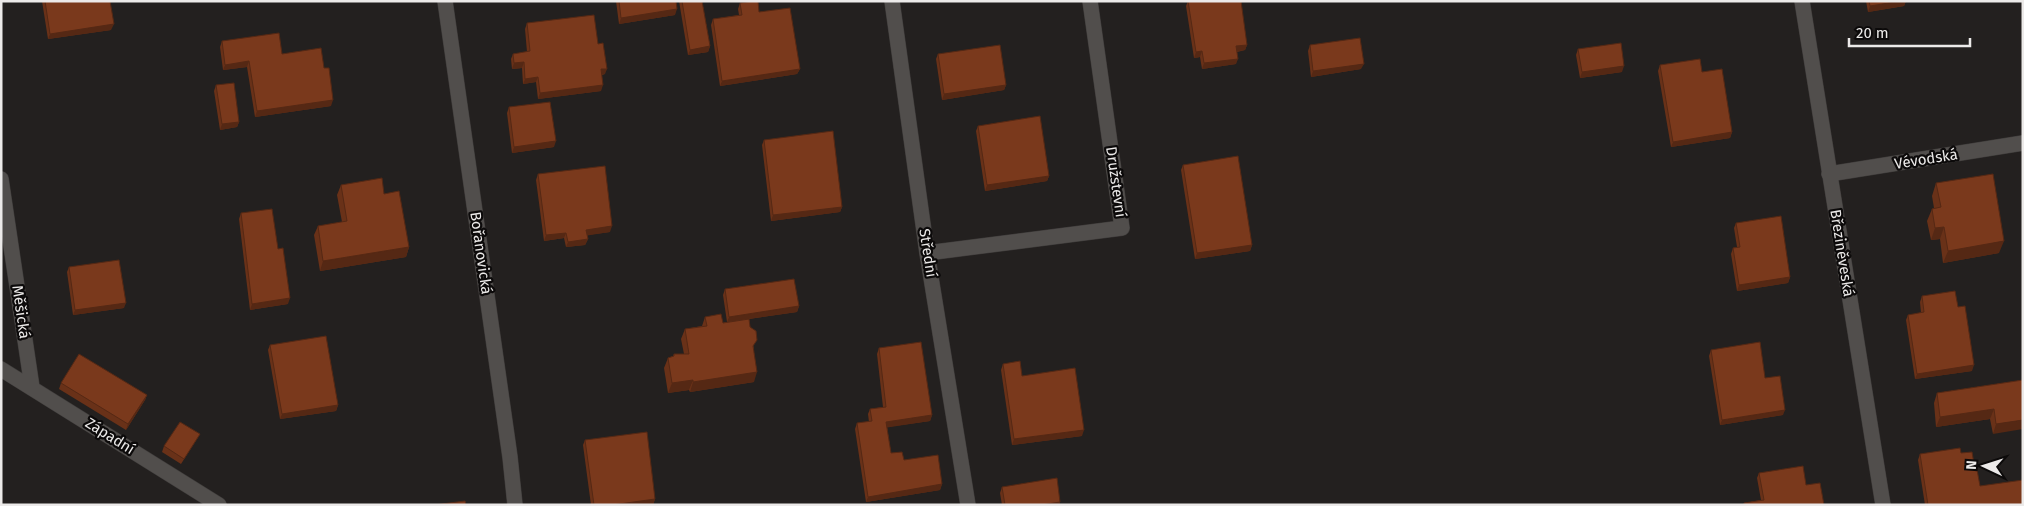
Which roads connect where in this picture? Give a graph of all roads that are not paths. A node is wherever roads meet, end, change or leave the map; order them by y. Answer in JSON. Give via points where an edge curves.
{"nodes":[{"id":1,"x":445,"y":1,"type":"edge"},
{"id":2,"x":892,"y":1,"type":"edge"},
{"id":3,"x":1090,"y":1,"type":"edge"},
{"id":4,"x":1802,"y":1,"type":"edge"},
{"id":5,"x":2023,"y":143,"type":"edge"},
{"id":6,"x":1829,"y":174,"type":"junction"},
{"id":7,"x":1,"y":179,"type":"edge"},
{"id":8,"x":927,"y":253,"type":"junction"},
{"id":9,"x":1,"y":369,"type":"edge"},
{"id":10,"x":32,"y":387,"type":"junction"},
{"id":11,"x":218,"y":505,"type":"edge"},
{"id":12,"x":515,"y":505,"type":"edge"},
{"id":13,"x":968,"y":505,"type":"edge"},
{"id":14,"x":1883,"y":505,"type":"edge"}],
"edges":[{"from":1,"to":12,"type":"street","name":"Bořanovická"},
{"from":2,"to":8,"type":"street","name":"Střední"},
{"from":3,"to":8,"type":"street","name":"Družstevní","via":[[1122,228]]},
{"from":4,"to":6,"type":"street","name":"Březiněveská"},
{"from":5,"to":6,"type":"street","name":"Vévodská"},
{"from":6,"to":14,"type":"street","name":"Březiněveská"},
{"from":7,"to":10,"type":"street","name":"Měšická"},
{"from":8,"to":13,"type":"street","name":"Střední"},
{"from":9,"to":10,"type":"street","name":"Západní"},
{"from":10,"to":11,"type":"street","name":"Západní"}]}
